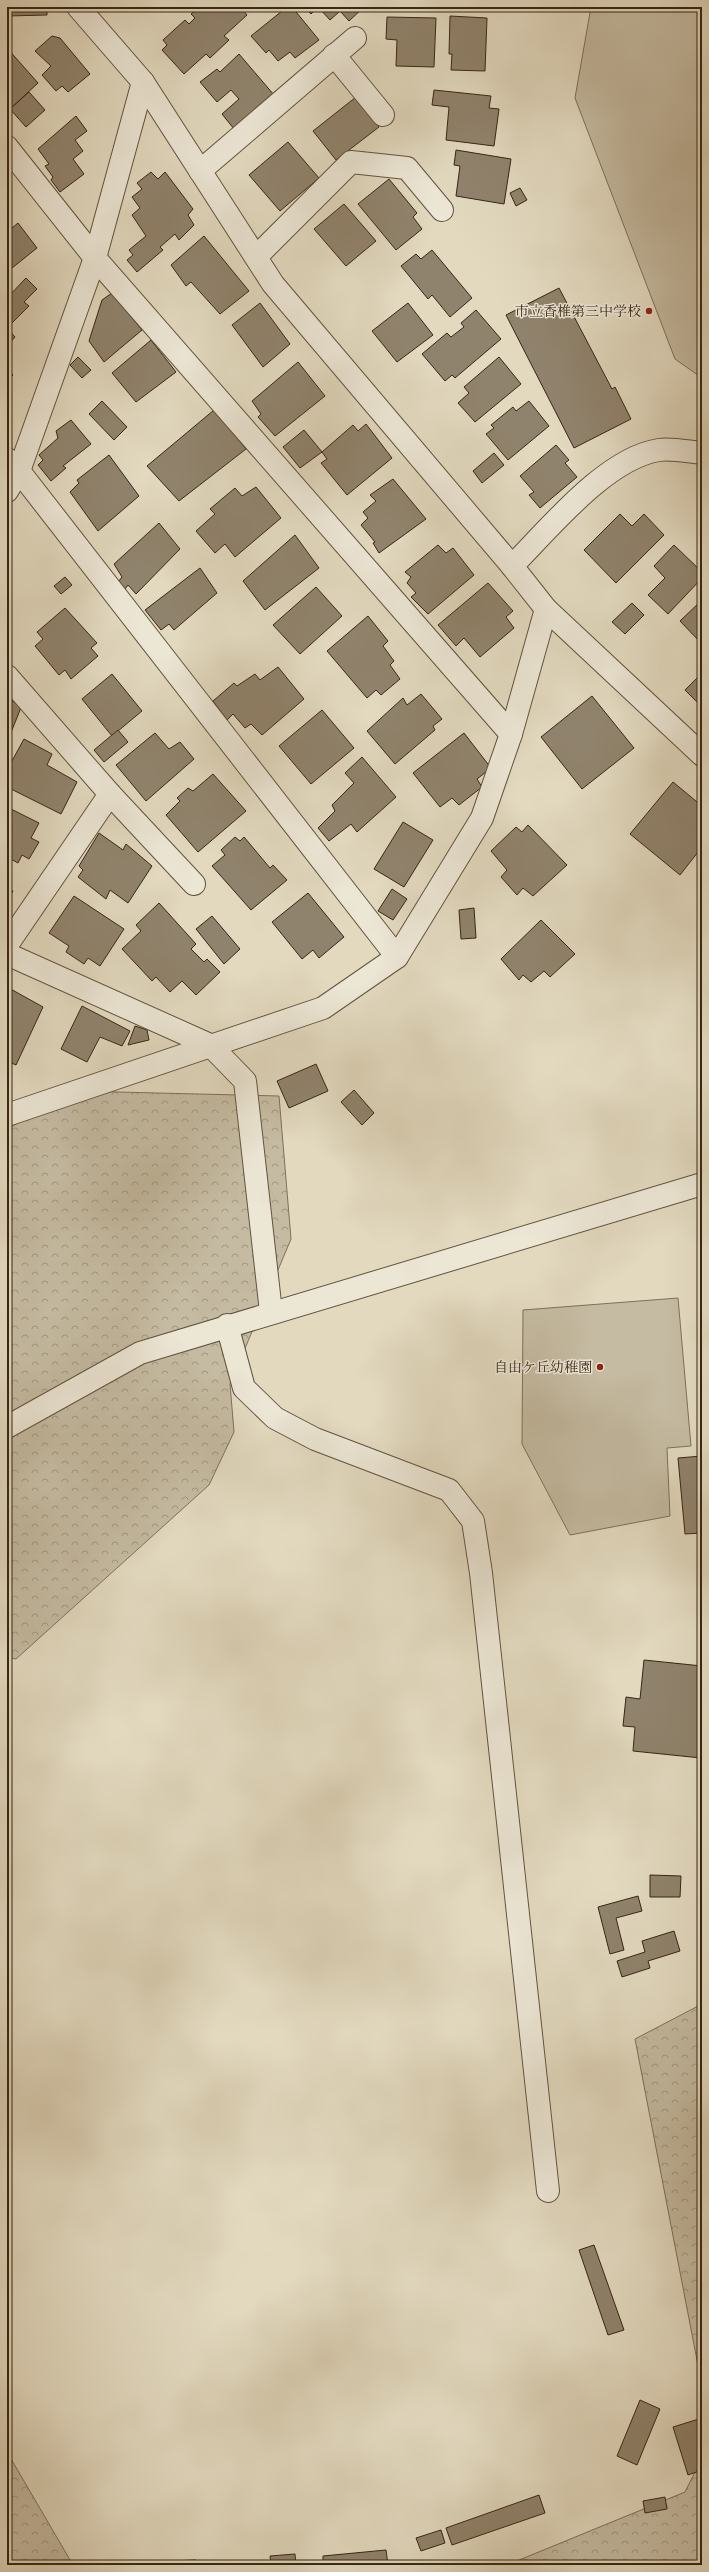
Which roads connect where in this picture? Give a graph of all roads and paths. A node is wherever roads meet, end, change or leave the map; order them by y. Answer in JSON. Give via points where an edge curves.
{"nodes":[{"id":1,"x":78,"y":7,"type":"edge"},
{"id":2,"x":355,"y":38,"type":"dead end"},
{"id":3,"x":334,"y":55,"type":"junction"},
{"id":4,"x":143,"y":82,"type":"junction"},
{"id":5,"x":383,"y":115,"type":"dead end"},
{"id":6,"x":7,"y":147,"type":"edge"},
{"id":7,"x":200,"y":171,"type":"junction"},
{"id":8,"x":442,"y":210,"type":"dead end"},
{"id":9,"x":256,"y":257,"type":"junction"},
{"id":10,"x":95,"y":258,"type":"junction"},
{"id":11,"x":702,"y":453,"type":"edge"},
{"id":12,"x":13,"y":465,"type":"edge"},
{"id":13,"x":7,"y":491,"type":"edge"},
{"id":14,"x":512,"y":566,"type":"junction"},
{"id":15,"x":546,"y":609,"type":"junction"},
{"id":16,"x":7,"y":676,"type":"edge"},
{"id":17,"x":511,"y":734,"type":"junction"},
{"id":18,"x":702,"y":755,"type":"edge"},
{"id":19,"x":110,"y":794,"type":"junction"},
{"id":20,"x":194,"y":884,"type":"dead end"},
{"id":21,"x":7,"y":945,"type":"edge"},
{"id":22,"x":7,"y":954,"type":"edge"},
{"id":23,"x":397,"y":957,"type":"junction"},
{"id":24,"x":210,"y":1045,"type":"junction"},
{"id":25,"x":7,"y":1114,"type":"edge"},
{"id":26,"x":702,"y":1184,"type":"edge"},
{"id":27,"x":270,"y":1312,"type":"junction"},
{"id":28,"x":227,"y":1325,"type":"junction"},
{"id":29,"x":7,"y":1427,"type":"edge"},
{"id":30,"x":548,"y":2191,"type":"dead end"}],
"edges":[{"from":1,"to":4,"type":"street"},
{"from":2,"to":3,"type":"street"},
{"from":3,"to":5,"type":"street"},
{"from":3,"to":7,"type":"street"},
{"from":4,"to":7,"type":"street"},
{"from":4,"to":10,"type":"street"},
{"from":6,"to":10,"type":"street"},
{"from":7,"to":9,"type":"street"},
{"from":8,"to":9,"type":"street","via":[[407,168],[350,162]]},
{"from":9,"to":14,"type":"street","via":[[273,284]]},
{"from":10,"to":12,"type":"street"},
{"from":10,"to":17,"type":"street"},
{"from":11,"to":14,"type":"street","via":[[660,450],[628,460],[589,488]]},
{"from":12,"to":13,"type":"street"},
{"from":12,"to":23,"type":"street"},
{"from":14,"to":15,"type":"street"},
{"from":15,"to":17,"type":"street"},
{"from":15,"to":18,"type":"street"},
{"from":16,"to":19,"type":"street"},
{"from":17,"to":23,"type":"street","via":[[482,818]]},
{"from":19,"to":20,"type":"street"},
{"from":19,"to":21,"type":"street"},
{"from":22,"to":24,"type":"street"},
{"from":23,"to":24,"type":"street","via":[[323,1008]]},
{"from":24,"to":25,"type":"street"},
{"from":24,"to":27,"type":"street","via":[[245,1082]]},
{"from":26,"to":27,"type":"street"},
{"from":27,"to":28,"type":"street"},
{"from":28,"to":29,"type":"street","via":[[140,1353]]},
{"from":28,"to":30,"type":"street","via":[[244,1388],[275,1418],[315,1439],[449,1490],[474,1521]]}]}
